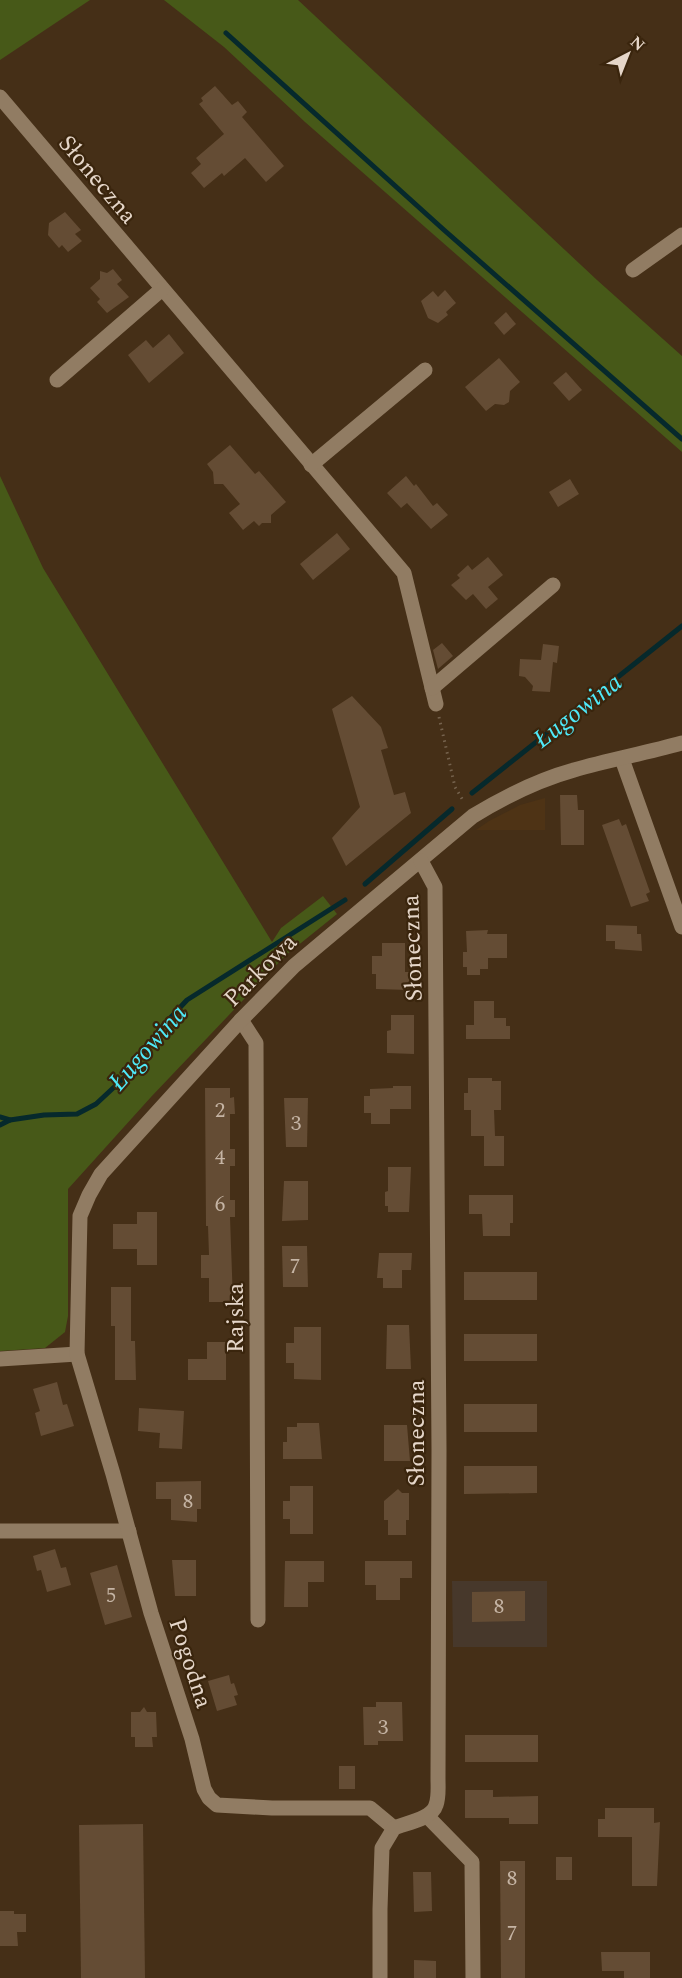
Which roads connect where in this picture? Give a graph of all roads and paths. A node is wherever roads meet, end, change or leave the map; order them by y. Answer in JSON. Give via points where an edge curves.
{"nodes":[{"id":1,"x":0,"y":97,"type":"edge"},
{"id":2,"x":682,"y":235,"type":"edge"},
{"id":3,"x":633,"y":270,"type":"dead end"},
{"id":4,"x":162,"y":289,"type":"junction"},
{"id":5,"x":425,"y":370,"type":"dead end"},
{"id":6,"x":57,"y":380,"type":"dead end"},
{"id":7,"x":311,"y":465,"type":"junction"},
{"id":8,"x":554,"y":585,"type":"dead end"},
{"id":9,"x":432,"y":688,"type":"junction"},
{"id":10,"x":436,"y":704,"type":"joint"},
{"id":11,"x":682,"y":743,"type":"edge"},
{"id":12,"x":622,"y":759,"type":"junction"},
{"id":13,"x":473,"y":816,"type":"junction"},
{"id":14,"x":421,"y":861,"type":"junction"},
{"id":15,"x":682,"y":927,"type":"edge"},
{"id":16,"x":241,"y":1020,"type":"junction"},
{"id":17,"x":77,"y":1354,"type":"junction"},
{"id":18,"x":0,"y":1359,"type":"edge"},
{"id":19,"x":0,"y":1531,"type":"edge"},
{"id":20,"x":129,"y":1532,"type":"junction"},
{"id":21,"x":258,"y":1620,"type":"dead end"},
{"id":22,"x":427,"y":1816,"type":"junction"},
{"id":23,"x":393,"y":1828,"type":"junction"},
{"id":24,"x":380,"y":1978,"type":"edge"},
{"id":25,"x":473,"y":1978,"type":"edge"}],
"edges":[{"from":1,"to":4,"type":"street","name":"Słoneczna"},
{"from":2,"to":3,"type":"street"},
{"from":4,"to":6,"type":"street"},
{"from":4,"to":7,"type":"street","name":"Słoneczna"},
{"from":5,"to":7,"type":"street"},
{"from":7,"to":9,"type":"street","name":"Słoneczna","via":[[404,573]]},
{"from":8,"to":9,"type":"street"},
{"from":9,"to":10,"type":"street","name":"Słoneczna"},
{"from":10,"to":13,"type":"path","via":[[455,787]]},
{"from":11,"to":12,"type":"street","name":"Parkowa"},
{"from":12,"to":13,"type":"street","name":"Parkowa","via":[[547,779]]},
{"from":12,"to":15,"type":"street"},
{"from":13,"to":14,"type":"street","name":"Parkowa"},
{"from":14,"to":16,"type":"street","name":"Parkowa","via":[[309,952]]},
{"from":14,"to":22,"type":"street","name":"Słoneczna","via":[[435,887],[439,1437],[438,1779],[436,1805]]},
{"from":16,"to":17,"type":"street","name":"Parkowa","via":[[101,1174],[88,1195],[80,1216]]},
{"from":16,"to":21,"type":"street","name":"Rajska","via":[[256,1043]]},
{"from":17,"to":18,"type":"street"},
{"from":17,"to":20,"type":"street","name":"Pogodna"},
{"from":19,"to":20,"type":"street"},
{"from":20,"to":23,"type":"street","name":"Pogodna","via":[[209,1798],[217,1805],[370,1808]]},
{"from":22,"to":23,"type":"street"},
{"from":22,"to":25,"type":"street","via":[[472,1862]]},
{"from":23,"to":24,"type":"street","via":[[382,1848]]}]}
